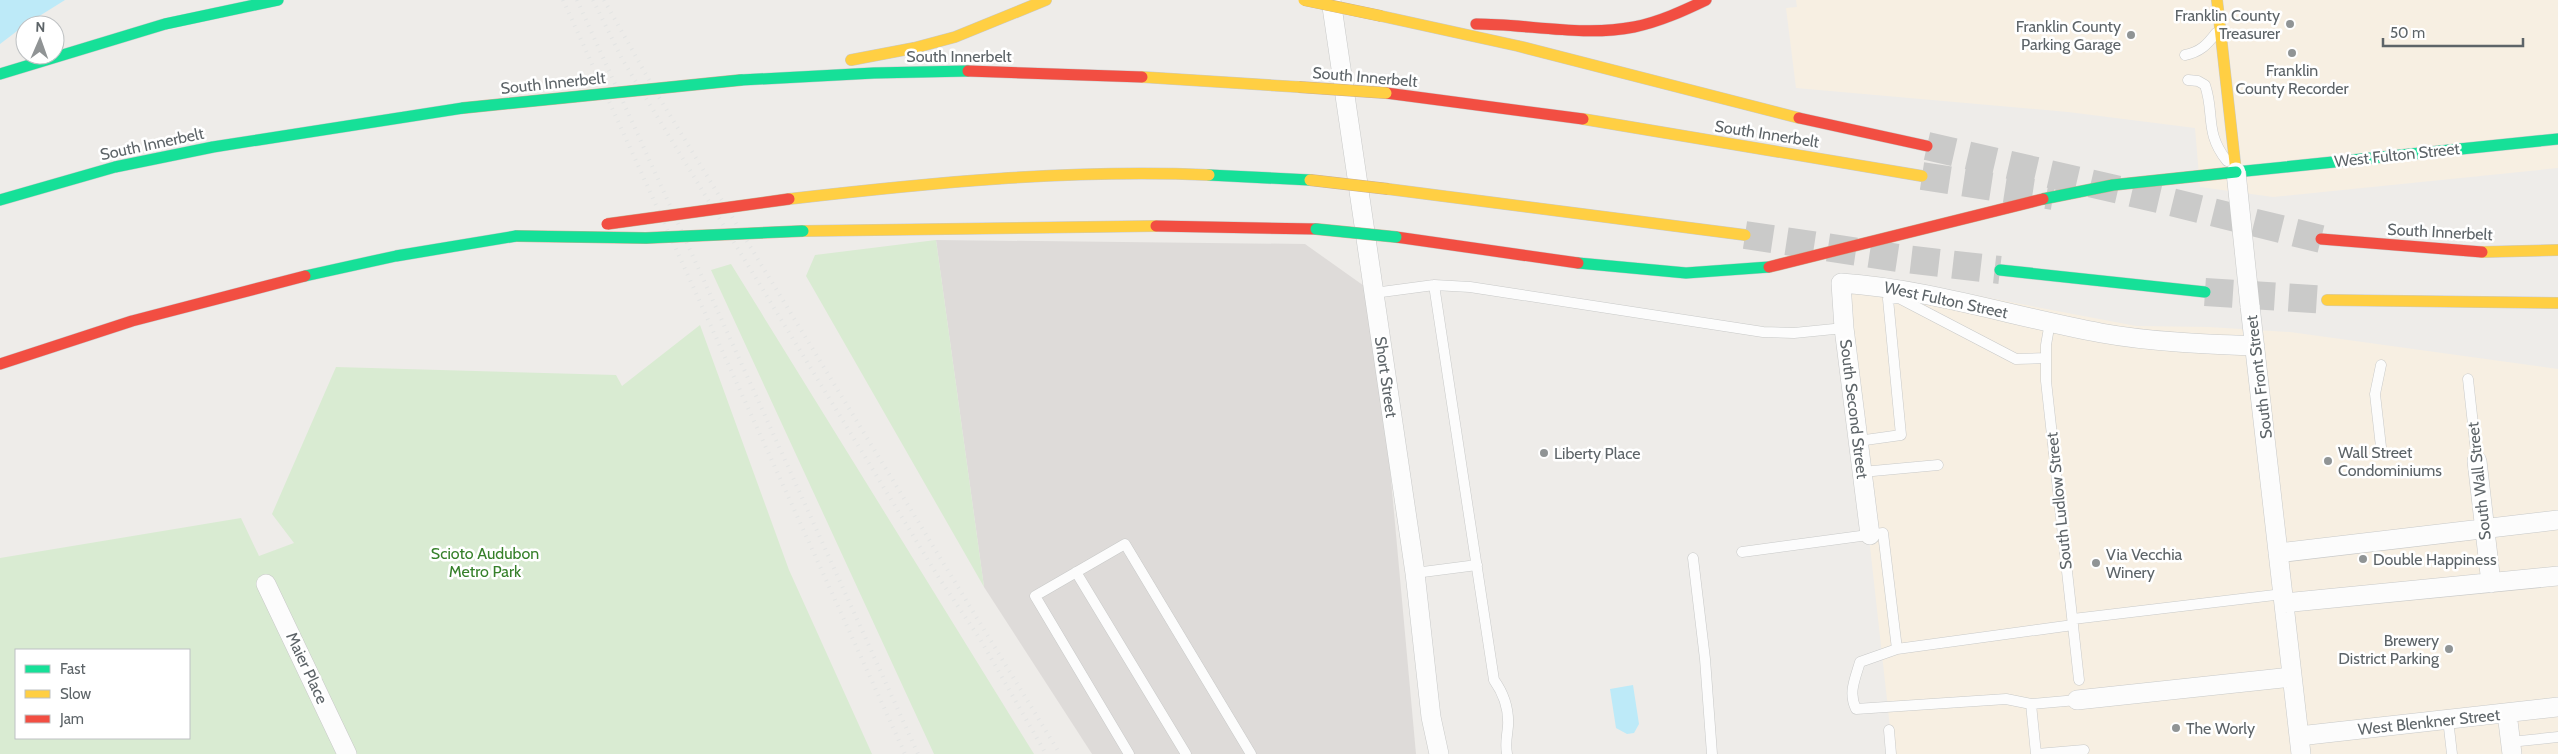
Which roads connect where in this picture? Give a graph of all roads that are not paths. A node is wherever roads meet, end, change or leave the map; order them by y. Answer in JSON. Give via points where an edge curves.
{"nodes":[{"id":1,"x":278,"y":0,"type":"edge"},
{"id":2,"x":1046,"y":0,"type":"edge"},
{"id":3,"x":1304,"y":0,"type":"edge"},
{"id":4,"x":1330,"y":0,"type":"edge"},
{"id":5,"x":1706,"y":0,"type":"edge"},
{"id":6,"x":2217,"y":0,"type":"edge"},
{"id":7,"x":1439,"y":28,"type":"junction"},
{"id":8,"x":2220,"y":28,"type":"junction"},
{"id":9,"x":2185,"y":56,"type":"dead end"},
{"id":10,"x":0,"y":74,"type":"edge"},
{"id":11,"x":741,"y":80,"type":"junction"},
{"id":12,"x":2188,"y":80,"type":"dead end"},
{"id":13,"x":2558,"y":139,"type":"edge"},
{"id":14,"x":1927,"y":146,"type":"tunnel mouth"},
{"id":15,"x":2236,"y":172,"type":"junction"},
{"id":16,"x":1922,"y":176,"type":"tunnel mouth"},
{"id":17,"x":0,"y":200,"type":"edge"},
{"id":18,"x":1745,"y":235,"type":"tunnel mouth"},
{"id":19,"x":516,"y":236,"type":"junction"},
{"id":20,"x":2320,"y":239,"type":"tunnel mouth"},
{"id":21,"x":2558,"y":250,"type":"edge"},
{"id":22,"x":2000,"y":270,"type":"tunnel mouth"},
{"id":23,"x":1841,"y":283,"type":"joint"},
{"id":24,"x":1434,"y":286,"type":"junction"},
{"id":25,"x":2205,"y":292,"type":"tunnel mouth"},
{"id":26,"x":1374,"y":293,"type":"junction"},
{"id":27,"x":2327,"y":300,"type":"tunnel mouth"},
{"id":28,"x":2558,"y":303,"type":"edge"},
{"id":29,"x":2050,"y":322,"type":"junction"},
{"id":30,"x":1844,"y":328,"type":"junction"},
{"id":31,"x":2255,"y":346,"type":"junction"},
{"id":32,"x":2046,"y":358,"type":"junction"},
{"id":33,"x":0,"y":364,"type":"edge"},
{"id":34,"x":2381,"y":365,"type":"dead end"},
{"id":35,"x":2468,"y":379,"type":"dead end"},
{"id":36,"x":1858,"y":441,"type":"junction"},
{"id":37,"x":2381,"y":447,"type":"dead end"},
{"id":38,"x":2477,"y":461,"type":"joint"},
{"id":39,"x":1938,"y":465,"type":"dead end"},
{"id":40,"x":1862,"y":472,"type":"junction"},
{"id":41,"x":2558,"y":520,"type":"edge"},
{"id":42,"x":2484,"y":528,"type":"junction"},
{"id":43,"x":1870,"y":535,"type":"junction"},
{"id":44,"x":1742,"y":552,"type":"dead end"},
{"id":45,"x":2278,"y":553,"type":"junction"},
{"id":46,"x":1693,"y":558,"type":"dead end"},
{"id":47,"x":1477,"y":565,"type":"junction"},
{"id":48,"x":1076,"y":572,"type":"junction"},
{"id":49,"x":1414,"y":573,"type":"junction"},
{"id":50,"x":2558,"y":576,"type":"edge"},
{"id":51,"x":2491,"y":583,"type":"junction"},
{"id":52,"x":266,"y":584,"type":"dead end"},
{"id":53,"x":2284,"y":598,"type":"junction"},
{"id":54,"x":2073,"y":622,"type":"junction"},
{"id":55,"x":1897,"y":648,"type":"junction"},
{"id":56,"x":2292,"y":677,"type":"junction"},
{"id":57,"x":2079,"y":680,"type":"dead end"},
{"id":58,"x":2076,"y":700,"type":"joint"},
{"id":59,"x":2031,"y":704,"type":"junction"},
{"id":60,"x":2558,"y":707,"type":"edge"},
{"id":61,"x":2507,"y":713,"type":"junction"},
{"id":62,"x":2448,"y":719,"type":"junction"},
{"id":63,"x":1889,"y":730,"type":"dead end"},
{"id":64,"x":2558,"y":737,"type":"edge"},
{"id":65,"x":2300,"y":745,"type":"edge"},
{"id":66,"x":2511,"y":748,"type":"edge"},
{"id":67,"x":2084,"y":750,"type":"dead end"},
{"id":68,"x":347,"y":754,"type":"edge"},
{"id":69,"x":1129,"y":754,"type":"edge"},
{"id":70,"x":1186,"y":754,"type":"edge"},
{"id":71,"x":1251,"y":754,"type":"edge"},
{"id":72,"x":1439,"y":754,"type":"edge"},
{"id":73,"x":1507,"y":754,"type":"edge"},
{"id":74,"x":1712,"y":754,"type":"edge"},
{"id":75,"x":1892,"y":754,"type":"edge"},
{"id":76,"x":2037,"y":754,"type":"edge"},
{"id":77,"x":2452,"y":754,"type":"edge"}],
"edges":[{"from":1,"to":10,"type":"main road","via":[[165,24]]},
{"from":2,"to":11,"type":"main road","via":[[955,37],[914,48]]},
{"from":3,"to":7,"type":"main road","bridge":true},
{"from":4,"to":26,"type":"street","name":"Short Street"},
{"from":5,"to":7,"type":"main road","via":[[1650,24],[1623,29],[1566,30],[1504,24]]},
{"from":6,"to":8,"type":"main road","name":"South Front Street"},
{"from":7,"to":14,"type":"main road","via":[[1547,52],[1778,113]]},
{"from":8,"to":9,"type":"lane","via":[[2206,46]]},
{"from":8,"to":15,"type":"main road","name":"South Front Street"},
{"from":11,"to":16,"type":"main road","name":"South Innerbelt","bridge":true,"via":[[954,71],[1154,77],[1386,93],[1569,118]]},
{"from":11,"to":17,"type":"main road","name":"South Innerbelt","bridge":true,"via":[[463,108],[204,149],[115,167]]},
{"from":12,"to":15,"type":"lane","via":[[2198,80],[2205,85],[2210,126],[2219,150]]},
{"from":13,"to":15,"type":"main road","name":"West Fulton Street"},
{"from":15,"to":19,"type":"main road","name":"West Fulton Street","bridge":true,"via":[[2114,185],[2004,206],[1770,267],[1727,274],[1672,274],[1625,269],[1316,229],[1117,226],[802,231],[646,238]]},
{"from":15,"to":31,"type":"street","name":"South Front Street","bridge":true},
{"from":18,"to":19,"type":"main road","bridge":true,"via":[[1310,180],[1196,173],[960,180],[788,199]]},
{"from":19,"to":33,"type":"main road","via":[[357,264],[214,297],[73,338]]},
{"from":20,"to":21,"type":"main road","name":"South Innerbelt","via":[[2468,252]]},
{"from":22,"to":25,"type":"main road"},
{"from":23,"to":29,"type":"street","name":"West Fulton Street","via":[[1954,300]]},
{"from":23,"to":30,"type":"street","name":"South Second Street"},
{"from":24,"to":26,"type":"lane"},
{"from":24,"to":30,"type":"lane","via":[[1470,287],[1763,332],[1794,333]]},
{"from":24,"to":47,"type":"lane"},
{"from":26,"to":49,"type":"street","name":"Short Street"},
{"from":27,"to":28,"type":"main road"},
{"from":29,"to":31,"type":"street","name":"West Fulton Street","via":[[2121,336]]},
{"from":29,"to":32,"type":"lane","name":"South Ludlow Street"},
{"from":30,"to":36,"type":"street","name":"South Second Street"},
{"from":31,"to":45,"type":"street","name":"South Front Street"},
{"from":32,"to":36,"type":"lane","via":[[2016,359],[1899,298],[1888,299],[1901,436]]},
{"from":32,"to":54,"type":"lane","name":"South Ludlow Street"},
{"from":34,"to":37,"type":"lane","via":[[2375,394]]},
{"from":35,"to":38,"type":"lane","name":"South Wall Street"},
{"from":36,"to":40,"type":"street","name":"South Second Street"},
{"from":38,"to":42,"type":"street","name":"South Wall Street"},
{"from":39,"to":40,"type":"lane"},
{"from":40,"to":43,"type":"street","name":"South Second Street"},
{"from":41,"to":42,"type":"street"},
{"from":42,"to":45,"type":"street"},
{"from":42,"to":51,"type":"street","name":"South Wall Street"},
{"from":43,"to":44,"type":"lane"},
{"from":43,"to":55,"type":"lane","via":[[1883,533]]},
{"from":45,"to":53,"type":"street","name":"South Front Street"},
{"from":46,"to":74,"type":"lane"},
{"from":47,"to":49,"type":"lane"},
{"from":47,"to":73,"type":"lane","via":[[1494,680],[1504,694]]},
{"from":48,"to":69,"type":"lane","via":[[1035,596]]},
{"from":48,"to":70,"type":"lane"},
{"from":48,"to":71,"type":"lane","via":[[1125,544]]},
{"from":49,"to":72,"type":"street","name":"Short Street","via":[[1431,717]]},
{"from":50,"to":51,"type":"street"},
{"from":51,"to":53,"type":"street"},
{"from":52,"to":68,"type":"street","name":"Maier Place"},
{"from":53,"to":54,"type":"lane"},
{"from":53,"to":56,"type":"street","name":"South Front Street"},
{"from":54,"to":55,"type":"lane"},
{"from":54,"to":57,"type":"lane","name":"South Ludlow Street"},
{"from":55,"to":59,"type":"lane","via":[[1860,662],[1851,692],[1856,710],[2006,699]]},
{"from":56,"to":58,"type":"street"},
{"from":56,"to":65,"type":"street","name":"South Front Street"},
{"from":58,"to":59,"type":"lane"},
{"from":59,"to":76,"type":"lane"},
{"from":60,"to":61,"type":"street","name":"West Blenkner Street"},
{"from":61,"to":62,"type":"street","name":"West Blenkner Street"},
{"from":61,"to":66,"type":"street"},
{"from":62,"to":65,"type":"street","name":"West Blenkner Street"},
{"from":62,"to":77,"type":"lane"},
{"from":63,"to":75,"type":"lane"},
{"from":64,"to":66,"type":"lane"},
{"from":67,"to":76,"type":"lane"}]}
